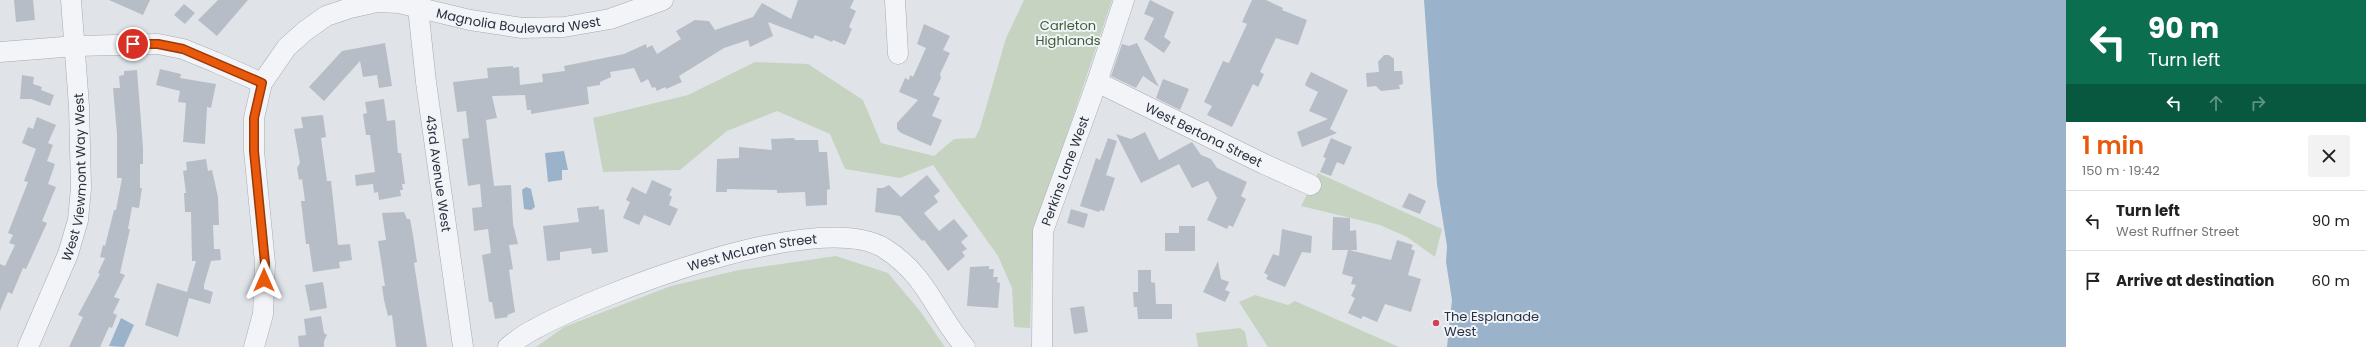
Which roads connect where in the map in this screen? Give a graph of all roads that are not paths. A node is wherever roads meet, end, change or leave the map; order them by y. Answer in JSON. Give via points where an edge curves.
{"nodes":[{"id":1,"x":71,"y":0,"type":"edge"},
{"id":2,"x":663,"y":0,"type":"edge"},
{"id":3,"x":895,"y":0,"type":"edge"},
{"id":4,"x":1124,"y":0,"type":"edge"},
{"id":5,"x":419,"y":4,"type":"edge"},
{"id":6,"x":76,"y":46,"type":"junction"},
{"id":7,"x":0,"y":52,"type":"edge"},
{"id":8,"x":898,"y":54,"type":"dead end"},
{"id":9,"x":1097,"y":82,"type":"junction"},
{"id":10,"x":262,"y":83,"type":"junction"},
{"id":11,"x":1311,"y":185,"type":"dead end"},
{"id":12,"x":28,"y":347,"type":"edge"},
{"id":13,"x":254,"y":347,"type":"edge"},
{"id":14,"x":463,"y":347,"type":"edge"},
{"id":15,"x":508,"y":347,"type":"edge"},
{"id":16,"x":965,"y":347,"type":"edge"},
{"id":17,"x":1042,"y":347,"type":"edge"}],
"edges":[{"from":1,"to":6,"type":"street","name":"West Viewmont Way West"},
{"from":2,"to":5,"type":"street","name":"Magnolia Boulevard West","via":[[610,19],[564,27],[522,28],[470,20]]},
{"from":3,"to":8,"type":"street"},
{"from":4,"to":9,"type":"street","name":"Perkins Lane West"},
{"from":5,"to":10,"type":"street","name":"Magnolia Boulevard West","via":[[377,2],[326,16],[287,47]]},
{"from":5,"to":14,"type":"street","name":"43rd Avenue West","via":[[426,82]]},
{"from":6,"to":7,"type":"street"},
{"from":6,"to":10,"type":"street","via":[[158,44],[208,59]]},
{"from":6,"to":12,"type":"street","name":"West Viewmont Way West","via":[[80,188],[78,220],[68,254]]},
{"from":9,"to":11,"type":"street","name":"West Bertona Street"},
{"from":9,"to":17,"type":"street","name":"Perkins Lane West","via":[[1043,231]]},
{"from":10,"to":13,"type":"street","name":"Magnolia Boulevard West","via":[[254,118],[254,151],[265,275],[263,314]]},
{"from":15,"to":16,"type":"street","name":"West McLaren Street","via":[[532,330],[569,312],[690,265],[778,243],[855,239],[882,247],[904,263],[926,286]]}]}
